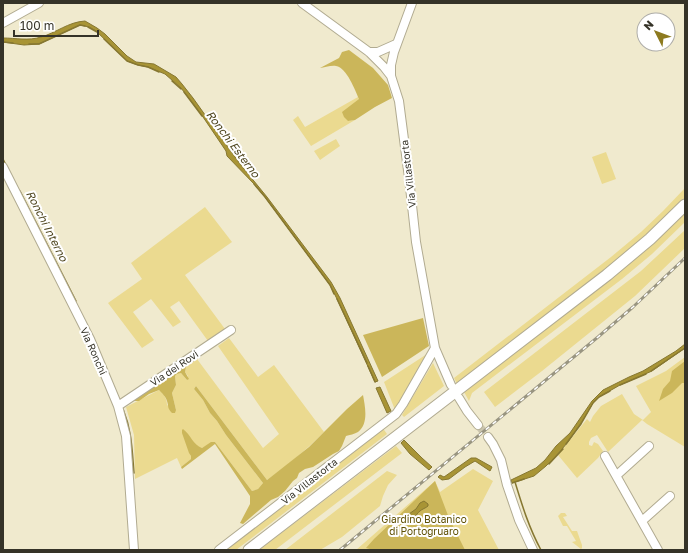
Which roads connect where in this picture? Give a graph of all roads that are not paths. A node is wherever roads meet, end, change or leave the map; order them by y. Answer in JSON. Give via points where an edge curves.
{"nodes":[{"id":1,"x":39,"y":3,"type":"edge"},
{"id":2,"x":302,"y":3,"type":"edge"},
{"id":3,"x":412,"y":3,"type":"edge"},
{"id":4,"x":3,"y":23,"type":"edge"},
{"id":5,"x":396,"y":44,"type":"junction"},
{"id":6,"x":368,"y":52,"type":"junction"},
{"id":7,"x":391,"y":76,"type":"junction"},
{"id":8,"x":3,"y":167,"type":"edge"},
{"id":9,"x":685,"y":205,"type":"edge"},
{"id":10,"x":231,"y":330,"type":"dead end"},
{"id":11,"x":435,"y":348,"type":"junction"},
{"id":12,"x":452,"y":385,"type":"dead end"},
{"id":13,"x":459,"y":398,"type":"dead end"},
{"id":14,"x":118,"y":406,"type":"junction"},
{"id":15,"x":478,"y":425,"type":"tunnel mouth"},
{"id":16,"x":488,"y":441,"type":"tunnel mouth"},
{"id":17,"x":649,"y":446,"type":"dead end"},
{"id":18,"x":605,"y":456,"type":"dead end"},
{"id":19,"x":617,"y":475,"type":"junction"},
{"id":20,"x":670,"y":496,"type":"dead end"},
{"id":21,"x":642,"y":521,"type":"junction"},
{"id":22,"x":134,"y":550,"type":"edge"},
{"id":23,"x":219,"y":550,"type":"edge"},
{"id":24,"x":249,"y":550,"type":"edge"},
{"id":25,"x":533,"y":550,"type":"edge"},
{"id":26,"x":658,"y":550,"type":"edge"}],
"edges":[{"from":1,"to":4,"type":"street"},
{"from":2,"to":6,"type":"street"},
{"from":3,"to":5,"type":"street","name":"Via Villastorta"},
{"from":5,"to":6,"type":"street","via":[[378,52]]},
{"from":5,"to":7,"type":"street","name":"Via Villastorta"},
{"from":6,"to":7,"type":"street"},
{"from":7,"to":11,"type":"street","name":"Via Villastorta","via":[[399,101],[416,242]]},
{"from":8,"to":14,"type":"street","name":"Via Ronchi","via":[[90,339]]},
{"from":9,"to":24,"type":"highway","via":[[612,271]]},
{"from":10,"to":14,"type":"street","name":"Via dei Rovi"},
{"from":11,"to":12,"type":"street","name":"Via Villastorta"},
{"from":11,"to":23,"type":"street","name":"Via Villastorta","via":[[396,414]]},
{"from":13,"to":15,"type":"street"},
{"from":14,"to":22,"type":"street","name":"Via Ronchi","via":[[126,436]]},
{"from":16,"to":25,"type":"street","via":[[493,444],[501,460],[518,520]]},
{"from":17,"to":19,"type":"street"},
{"from":18,"to":19,"type":"street"},
{"from":19,"to":21,"type":"street"},
{"from":20,"to":21,"type":"street"},
{"from":21,"to":26,"type":"street"}]}
